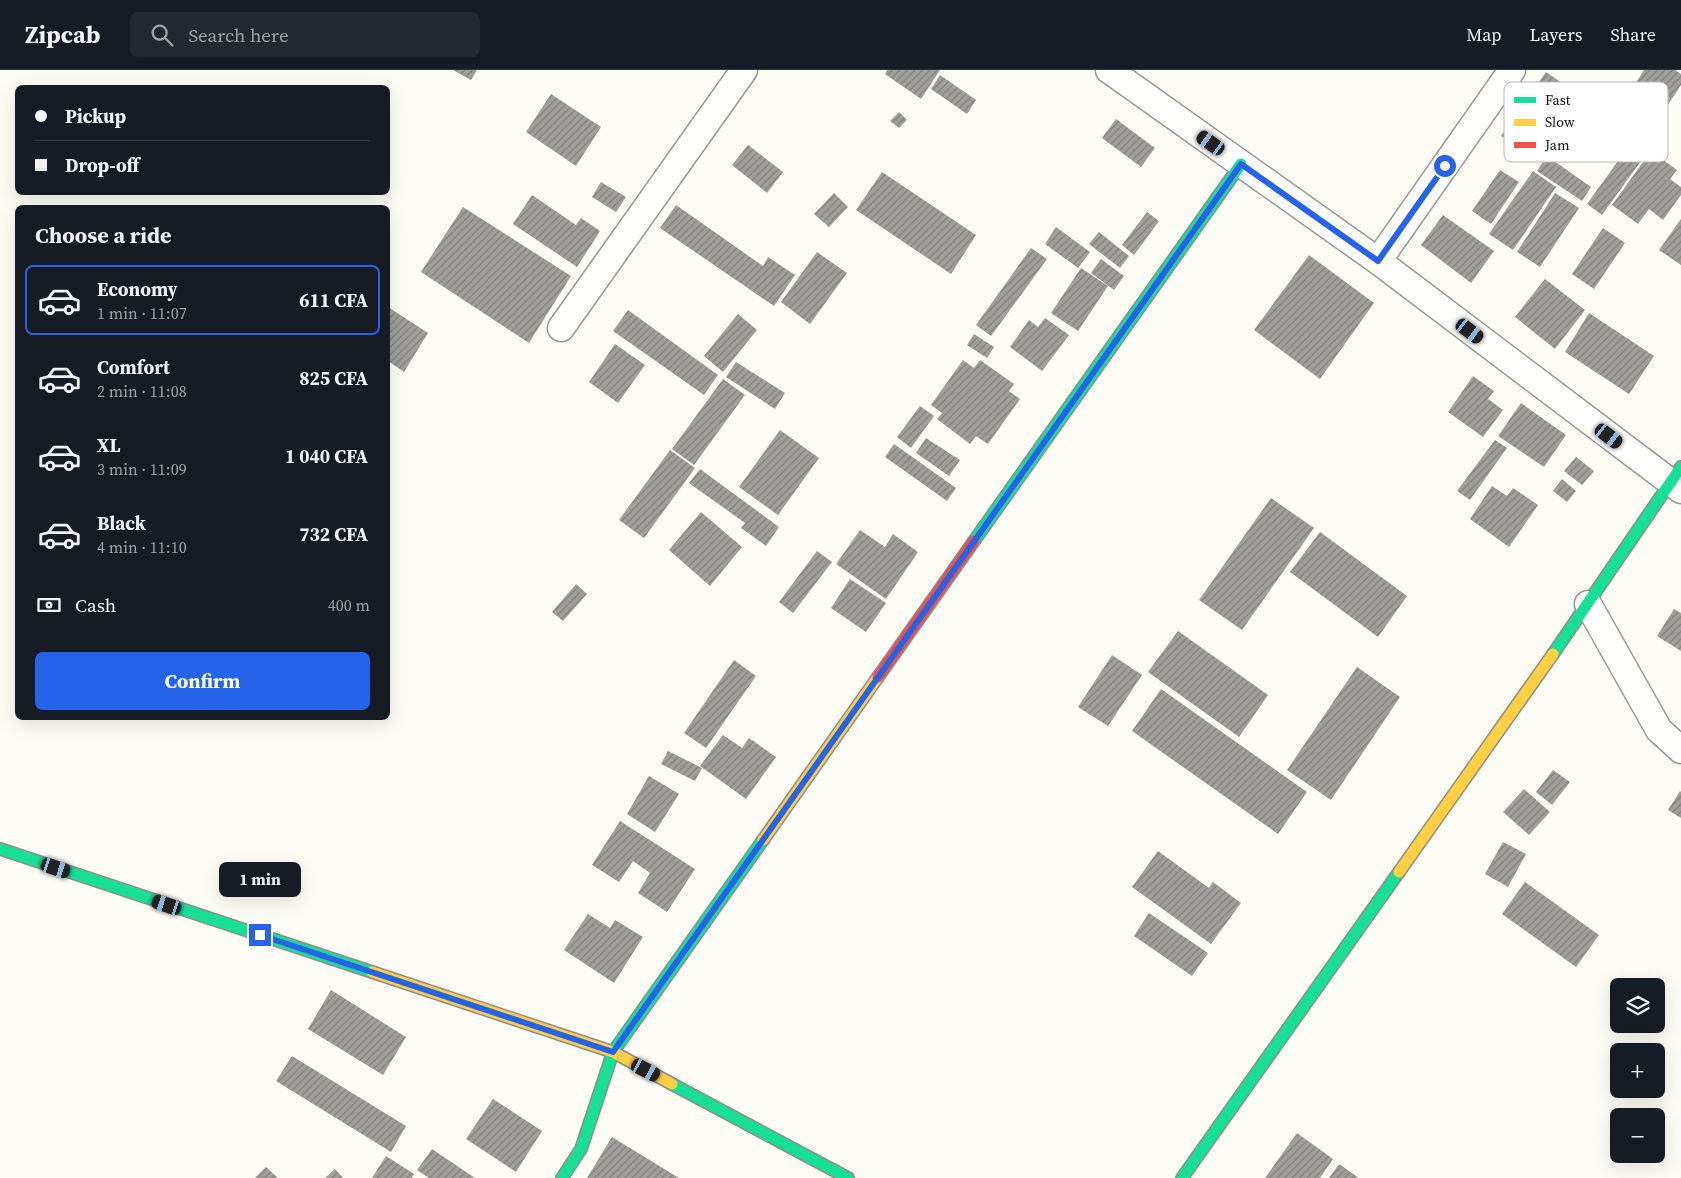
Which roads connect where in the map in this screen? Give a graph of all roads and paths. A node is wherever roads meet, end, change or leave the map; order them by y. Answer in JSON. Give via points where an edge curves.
{"nodes":[{"id":1,"x":744,"y":70,"type":"edge"},
{"id":2,"x":1109,"y":70,"type":"edge"},
{"id":3,"x":1512,"y":70,"type":"edge"},
{"id":4,"x":1241,"y":164,"type":"junction"},
{"id":5,"x":1378,"y":261,"type":"junction"},
{"id":6,"x":561,"y":328,"type":"dead end"},
{"id":7,"x":1677,"y":480,"type":"edge"},
{"id":8,"x":1588,"y":604,"type":"junction"},
{"id":9,"x":1681,"y":750,"type":"edge"},
{"id":10,"x":0,"y":849,"type":"edge"},
{"id":11,"x":613,"y":1052,"type":"junction"},
{"id":12,"x":562,"y":1178,"type":"edge"},
{"id":13,"x":848,"y":1178,"type":"edge"},
{"id":14,"x":1182,"y":1178,"type":"edge"}],
"edges":[{"from":1,"to":6,"type":"street"},
{"from":2,"to":4,"type":"street"},
{"from":3,"to":5,"type":"street"},
{"from":4,"to":5,"type":"street"},
{"from":4,"to":11,"type":"street"},
{"from":5,"to":7,"type":"street"},
{"from":7,"to":8,"type":"street"},
{"from":8,"to":9,"type":"street","via":[[1659,730]]},
{"from":8,"to":14,"type":"street"},
{"from":10,"to":11,"type":"street"},
{"from":11,"to":12,"type":"street","via":[[581,1149]]},
{"from":11,"to":13,"type":"street"}]}
